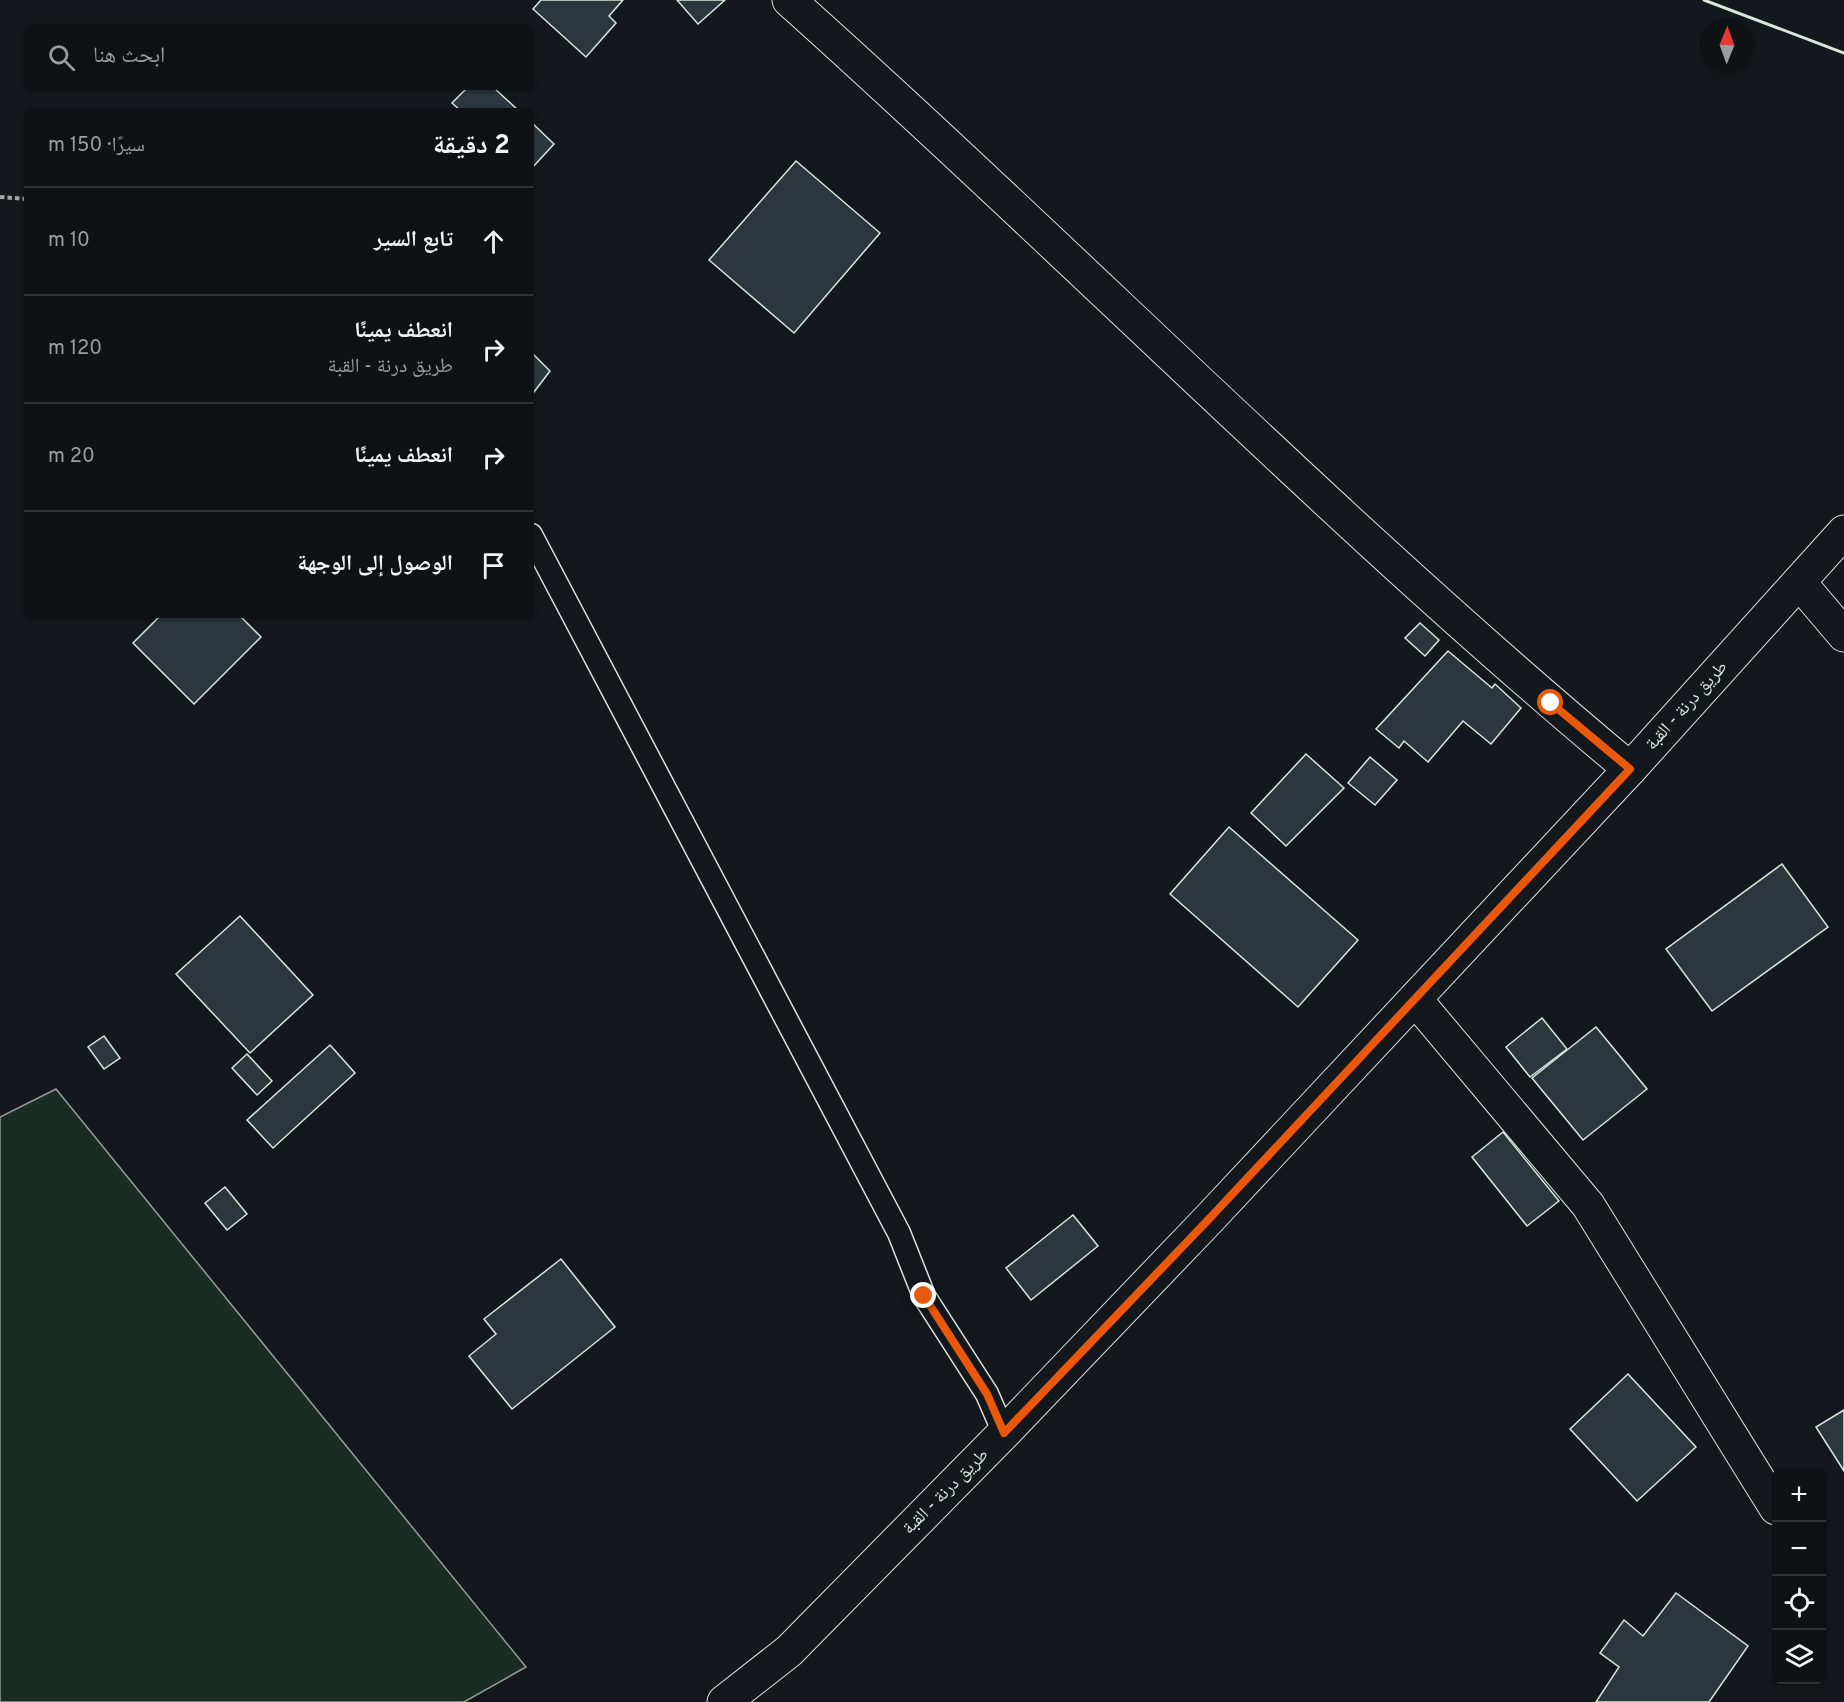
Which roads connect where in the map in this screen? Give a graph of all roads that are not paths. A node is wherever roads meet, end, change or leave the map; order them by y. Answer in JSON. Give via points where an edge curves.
{"nodes":[{"id":1,"x":789,"y":0,"type":"edge"},
{"id":2,"x":1844,"y":532,"type":"edge"},
{"id":3,"x":534,"y":541,"type":"edge"},
{"id":4,"x":1799,"y":582,"type":"junction"},
{"id":5,"x":1844,"y":635,"type":"edge"},
{"id":6,"x":1630,"y":769,"type":"junction"},
{"id":7,"x":1415,"y":999,"type":"junction"},
{"id":8,"x":1004,"y":1433,"type":"junction"},
{"id":9,"x":1772,"y":1502,"type":"edge"},
{"id":10,"x":724,"y":1702,"type":"edge"}],
"edges":[{"from":1,"to":6,"type":"street","via":[[1370,539]]},
{"from":2,"to":4,"type":"street","name":"طريق درنة - القبة"},
{"from":3,"to":8,"type":"lane","via":[[899,1233],[924,1296],[987,1394]]},
{"from":4,"to":5,"type":"street"},
{"from":4,"to":6,"type":"street","name":"طريق درنة - القبة"},
{"from":6,"to":7,"type":"street","name":"طريق درنة - القبة"},
{"from":7,"to":8,"type":"street","name":"طريق درنة - القبة"},
{"from":7,"to":9,"type":"street","via":[[1588,1205]]},
{"from":8,"to":10,"type":"street","name":"طريق درنة - القبة","via":[[789,1651]]}]}
